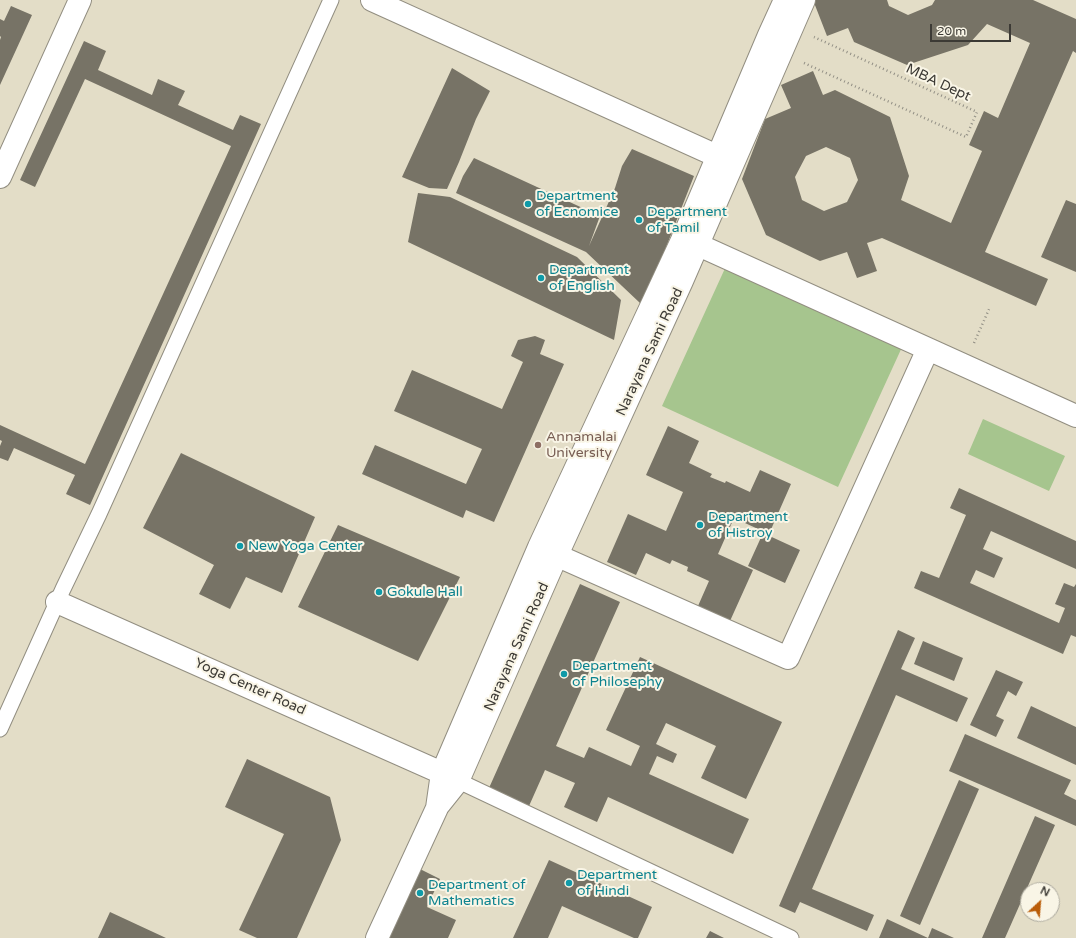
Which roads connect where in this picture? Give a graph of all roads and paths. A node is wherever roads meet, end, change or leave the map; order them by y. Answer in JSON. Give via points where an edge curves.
{"nodes":[{"id":1,"x":80,"y":0,"type":"edge"},
{"id":2,"x":331,"y":0,"type":"edge"},
{"id":3,"x":372,"y":0,"type":"edge"},
{"id":4,"x":785,"y":0,"type":"edge"},
{"id":5,"x":804,"y":0,"type":"edge"},
{"id":6,"x":809,"y":35,"type":"dead end"},
{"id":7,"x":798,"y":60,"type":"dead end"},
{"id":8,"x":717,"y":156,"type":"junction"},
{"id":9,"x":0,"y":177,"type":"edge"},
{"id":10,"x":683,"y":238,"type":"junction"},
{"id":11,"x":990,"y":307,"type":"dead end"},
{"id":12,"x":928,"y":349,"type":"junction"},
{"id":13,"x":964,"y":365,"type":"junction"},
{"id":14,"x":1076,"y":416,"type":"edge"},
{"id":15,"x":548,"y":551,"type":"junction"},
{"id":16,"x":57,"y":602,"type":"junction"},
{"id":17,"x":0,"y":729,"type":"edge"},
{"id":18,"x":450,"y":777,"type":"junction"},
{"id":19,"x":377,"y":938,"type":"edge"},
{"id":20,"x":791,"y":938,"type":"edge"}],
"edges":[{"from":1,"to":9,"type":"street"},
{"from":2,"to":16,"type":"lane"},
{"from":3,"to":8,"type":"street"},
{"from":4,"to":8,"type":"street","name":"Narayana Sami Road"},
{"from":5,"to":15,"type":"street","name":"Narayana Sami Road","via":[[682,281]]},
{"from":6,"to":7,"type":"path","name":"MBA Dept","via":[[977,112],[966,137]]},
{"from":8,"to":10,"type":"street","name":"Narayana Sami Road"},
{"from":10,"to":12,"type":"street"},
{"from":10,"to":15,"type":"street","name":"Narayana Sami Road"},
{"from":11,"to":13,"type":"path"},
{"from":12,"to":13,"type":"street"},
{"from":12,"to":15,"type":"street","via":[[788,658]]},
{"from":13,"to":14,"type":"street"},
{"from":15,"to":18,"type":"street","name":"Narayana Sami Road"},
{"from":16,"to":17,"type":"lane"},
{"from":16,"to":18,"type":"street","name":"Yoga Center Road"},
{"from":18,"to":19,"type":"street","name":"Narayana Sami Road"},
{"from":18,"to":20,"type":"lane"}]}
